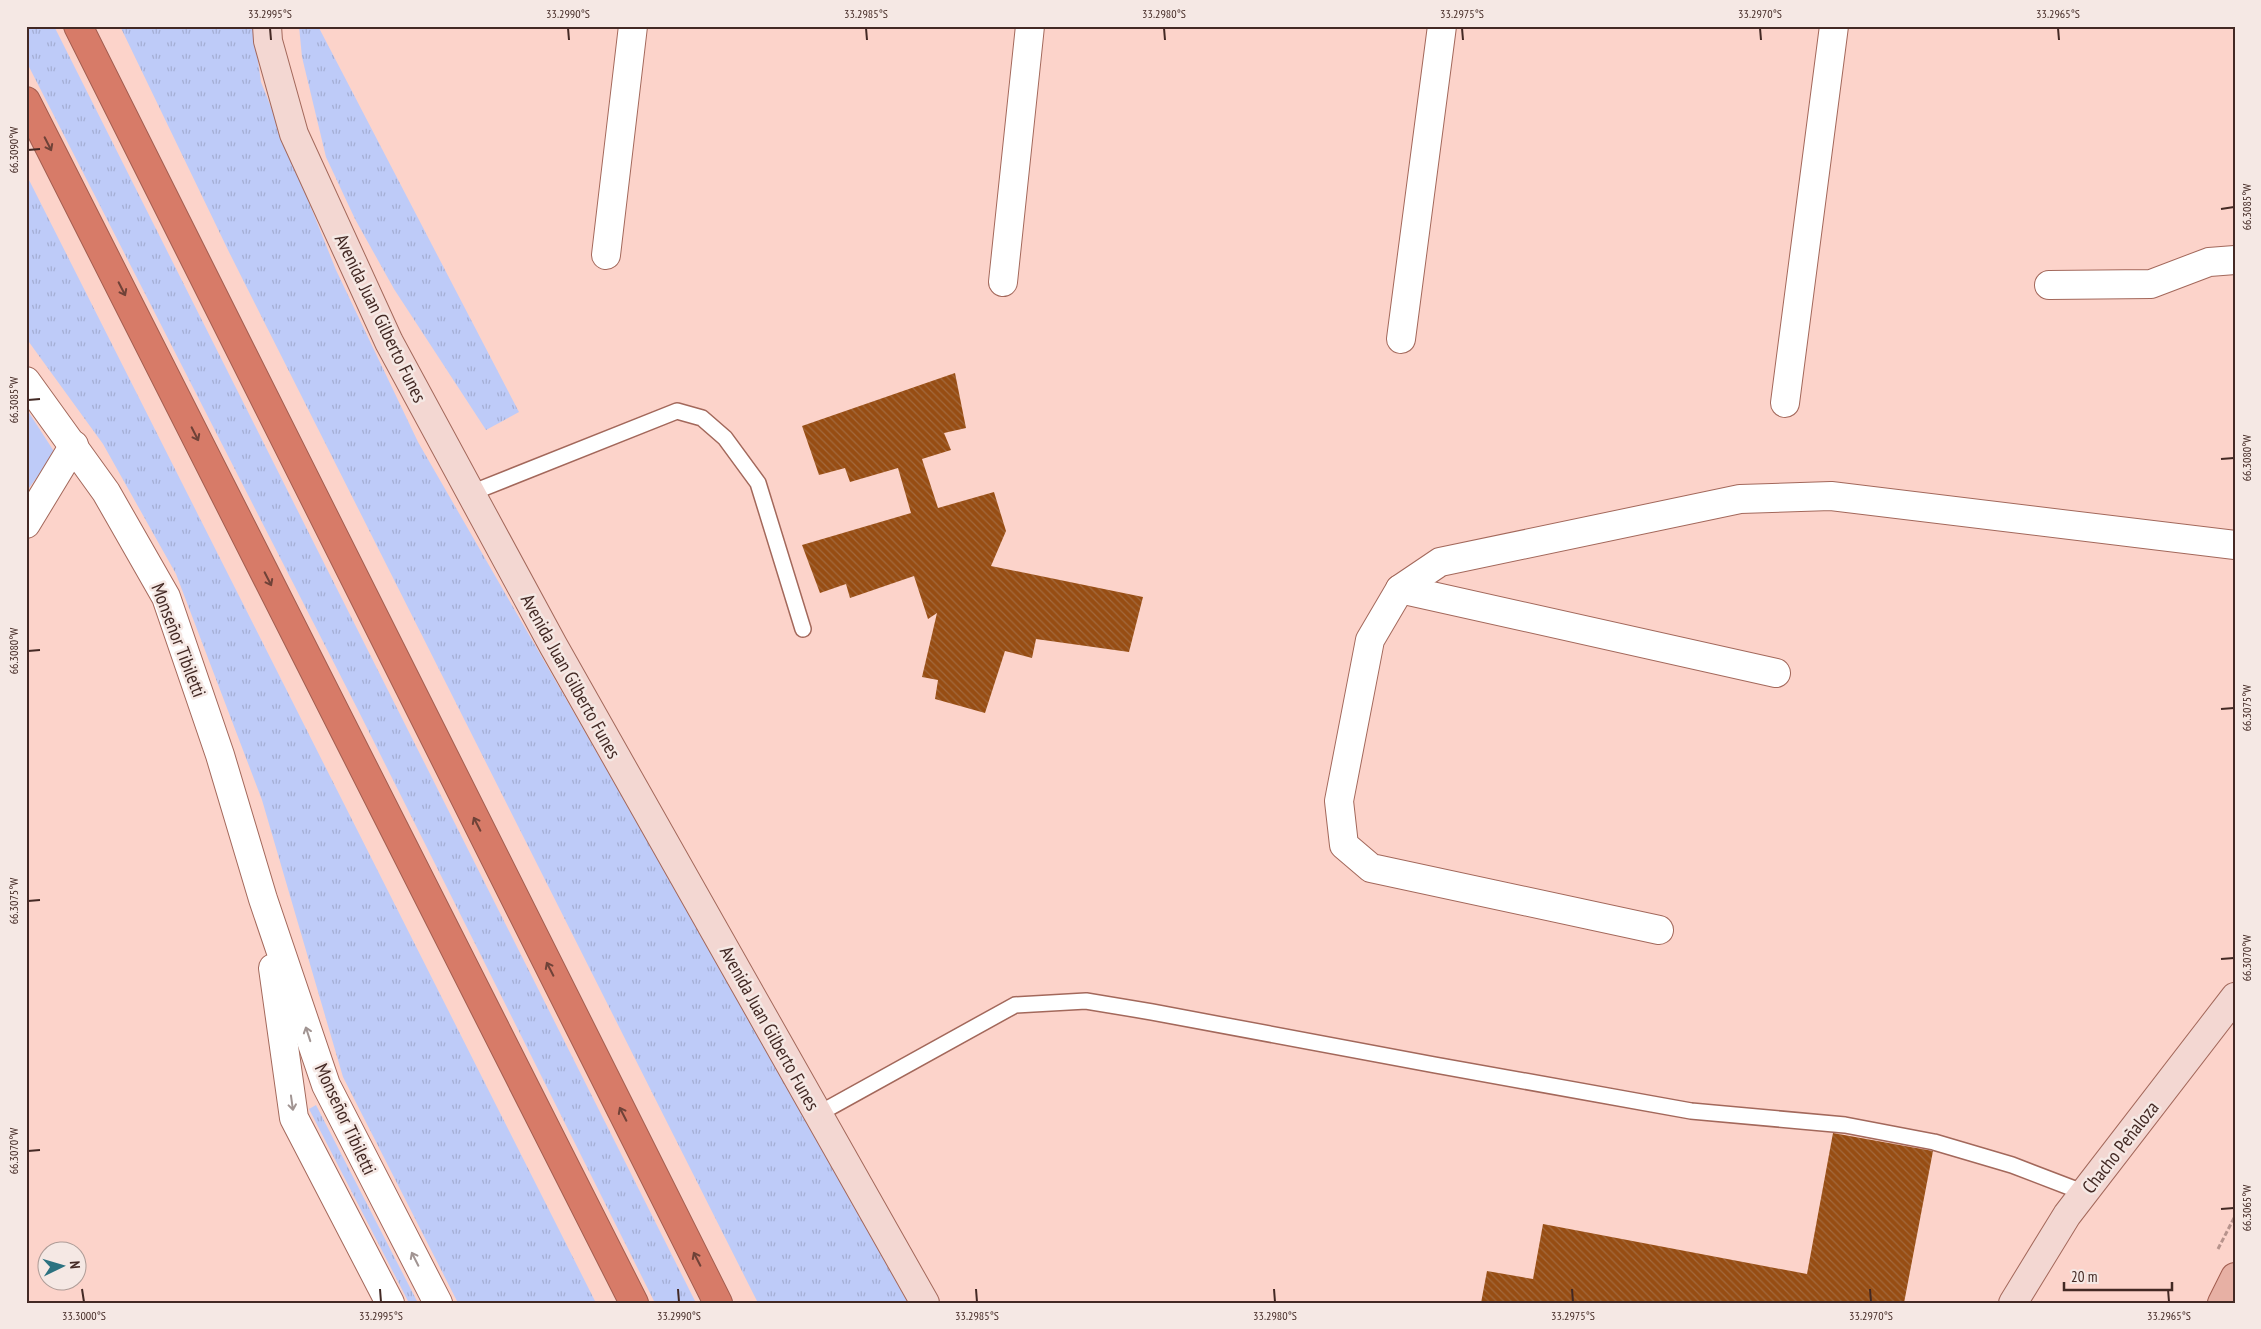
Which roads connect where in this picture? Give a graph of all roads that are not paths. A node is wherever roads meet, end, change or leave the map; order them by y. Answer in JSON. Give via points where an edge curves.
{"nodes":[{"id":1,"x":78,"y":26,"type":"edge"},
{"id":2,"x":267,"y":26,"type":"edge"},
{"id":3,"x":633,"y":26,"type":"edge"},
{"id":4,"x":1030,"y":26,"type":"edge"},
{"id":5,"x":1442,"y":26,"type":"edge"},
{"id":6,"x":1834,"y":26,"type":"edge"},
{"id":7,"x":26,"y":101,"type":"edge"},
{"id":8,"x":606,"y":255,"type":"dead end"},
{"id":9,"x":2235,"y":260,"type":"edge"},
{"id":10,"x":1003,"y":282,"type":"dead end"},
{"id":11,"x":2049,"y":285,"type":"dead end"},
{"id":12,"x":1401,"y":339,"type":"dead end"},
{"id":13,"x":26,"y":381,"type":"edge"},
{"id":14,"x":1786,"y":403,"type":"dead end"},
{"id":15,"x":74,"y":445,"type":"junction"},
{"id":16,"x":471,"y":493,"type":"junction"},
{"id":17,"x":26,"y":524,"type":"edge"},
{"id":18,"x":2235,"y":545,"type":"edge"},
{"id":19,"x":1400,"y":589,"type":"junction"},
{"id":20,"x":803,"y":629,"type":"dead end"},
{"id":21,"x":1776,"y":673,"type":"dead end"},
{"id":22,"x":263,"y":899,"type":"junction"},
{"id":23,"x":1659,"y":930,"type":"dead end"},
{"id":24,"x":2235,"y":998,"type":"edge"},
{"id":25,"x":818,"y":1114,"type":"junction"},
{"id":26,"x":2085,"y":1193,"type":"junction"},
{"id":27,"x":2235,"y":1278,"type":"edge"},
{"id":28,"x":390,"y":1303,"type":"edge"},
{"id":29,"x":438,"y":1303,"type":"edge"},
{"id":30,"x":634,"y":1303,"type":"edge"},
{"id":31,"x":718,"y":1303,"type":"edge"},
{"id":32,"x":925,"y":1303,"type":"edge"},
{"id":33,"x":2013,"y":1303,"type":"edge"},
{"id":34,"x":2222,"y":1303,"type":"edge"}],
"edges":[{"from":31,"to":1,"type":"highway","one_way":true},
{"from":2,"to":16,"type":"street","name":"Avenida Juan Gilberto Funes","via":[[268,41],[294,134],[389,342]]},
{"from":3,"to":8,"type":"street"},
{"from":4,"to":10,"type":"street"},
{"from":5,"to":12,"type":"street"},
{"from":6,"to":14,"type":"street"},
{"from":7,"to":30,"type":"highway","one_way":true},
{"from":9,"to":11,"type":"street","via":[[2209,262],[2151,284]]},
{"from":13,"to":15,"type":"street","name":"Monseñor Tibiletti"},
{"from":15,"to":17,"type":"street"},
{"from":15,"to":22,"type":"street","name":"Monseñor Tibiletti","via":[[106,492],[166,597],[220,755]]},
{"from":16,"to":20,"type":"lane","via":[[677,411],[702,418],[725,438],[758,483]]},
{"from":16,"to":25,"type":"street","name":"Avenida Juan Gilberto Funes","via":[[553,645]]},
{"from":18,"to":19,"type":"street","via":[[1831,496],[1740,499],[1440,562]]},
{"from":19,"to":21,"type":"street"},
{"from":19,"to":23,"type":"street","via":[[1370,640],[1339,801],[1344,845],[1371,868]]},
{"from":22,"to":28,"type":"street","name":"Monseñor Tibiletti","one_way":true,"via":[[294,1118]]},
{"from":29,"to":22,"type":"street","name":"Monseñor Tibiletti","one_way":true,"via":[[326,1085]]},
{"from":24,"to":26,"type":"street","name":"Chacho Peñaloza"},
{"from":25,"to":26,"type":"lane","via":[[1015,1005],[1086,1001],[1691,1111],[1845,1125],[1951,1147],[2012,1164]]},
{"from":25,"to":32,"type":"street","name":"Avenida Juan Gilberto Funes"},
{"from":26,"to":33,"type":"street","name":"Chacho Peñaloza"},
{"from":27,"to":34,"type":"main road"}]}
